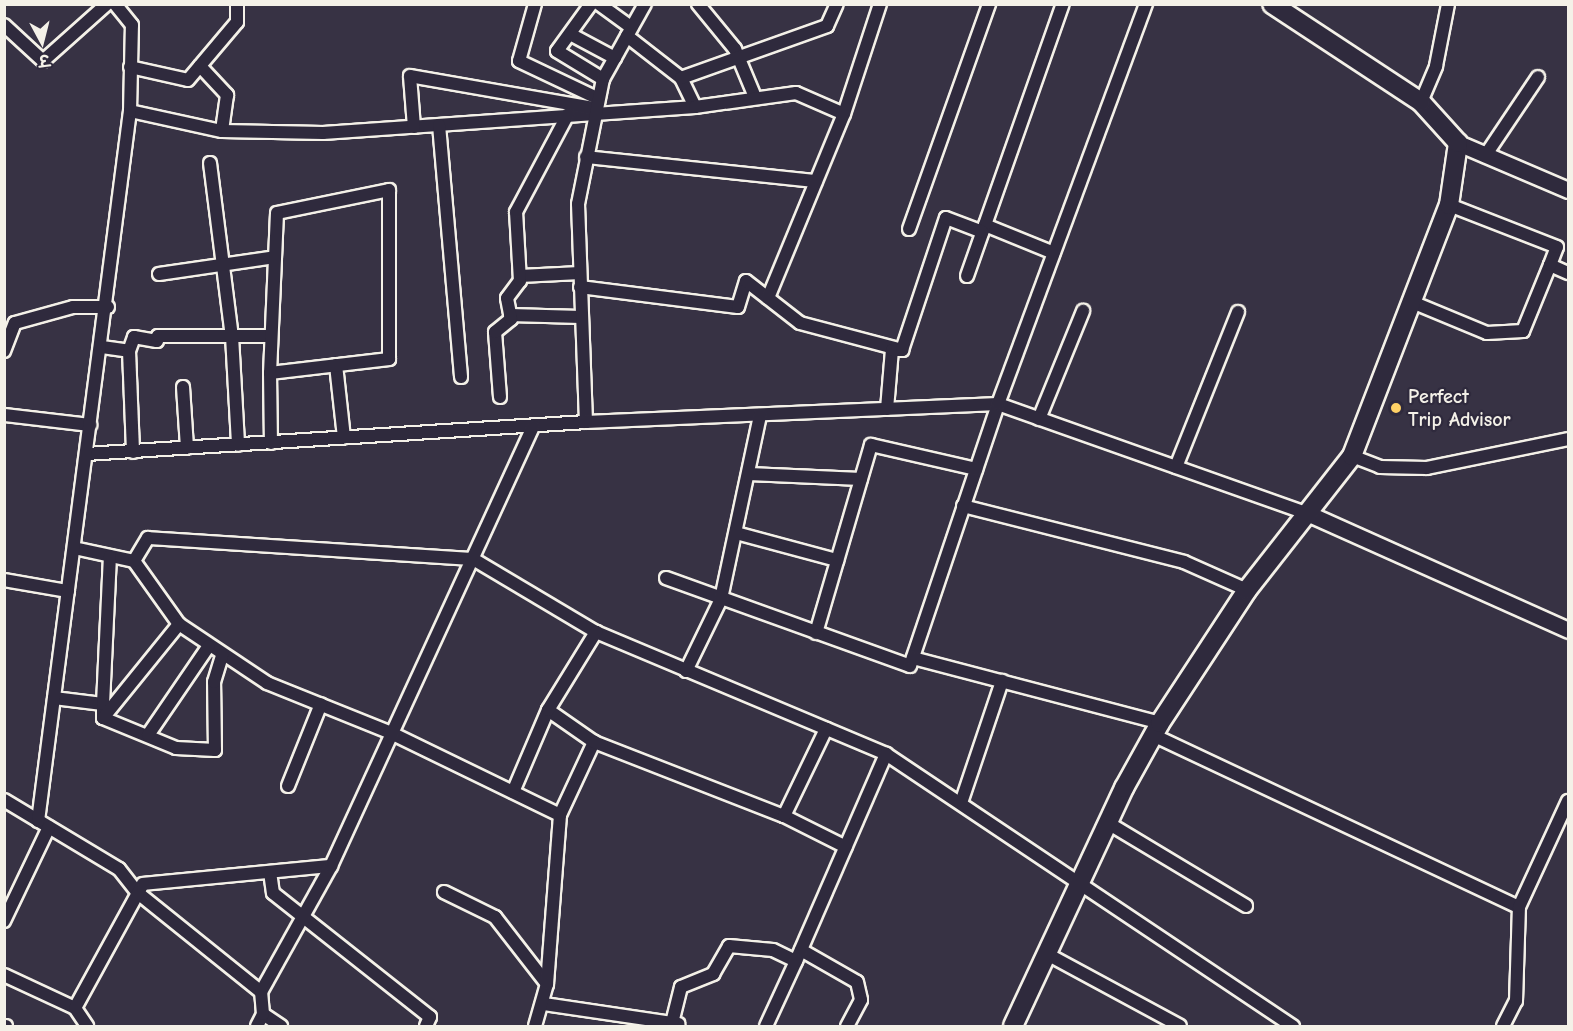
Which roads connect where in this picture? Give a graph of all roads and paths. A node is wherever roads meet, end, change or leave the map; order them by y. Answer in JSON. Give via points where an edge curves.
{"nodes":[{"id":1,"x":107,"y":4,"type":"edge"},
{"id":2,"x":115,"y":4,"type":"edge"},
{"id":3,"x":237,"y":4,"type":"edge"},
{"id":4,"x":535,"y":4,"type":"edge"},
{"id":5,"x":591,"y":4,"type":"edge"},
{"id":6,"x":599,"y":4,"type":"edge"},
{"id":7,"x":698,"y":4,"type":"edge"},
{"id":8,"x":837,"y":4,"type":"edge"},
{"id":9,"x":880,"y":4,"type":"edge"},
{"id":10,"x":989,"y":4,"type":"edge"},
{"id":11,"x":1063,"y":4,"type":"edge"},
{"id":12,"x":1146,"y":4,"type":"edge"},
{"id":13,"x":1272,"y":4,"type":"edge"},
{"id":14,"x":1448,"y":4,"type":"edge"},
{"id":15,"x":644,"y":5,"type":"edge"},
{"id":16,"x":4,"y":25,"type":"edge"},
{"id":17,"x":629,"y":32,"type":"junction"},
{"id":18,"x":570,"y":34,"type":"junction"},
{"id":19,"x":615,"y":58,"type":"junction"},
{"id":20,"x":739,"y":58,"type":"junction"},
{"id":21,"x":200,"y":66,"type":"junction"},
{"id":22,"x":130,"y":67,"type":"junction"},
{"id":23,"x":1538,"y":77,"type":"dead end"},
{"id":24,"x":681,"y":78,"type":"junction"},
{"id":25,"x":603,"y":79,"type":"junction"},
{"id":26,"x":755,"y":97,"type":"junction"},
{"id":27,"x":1421,"y":102,"type":"junction"},
{"id":28,"x":595,"y":106,"type":"junction"},
{"id":29,"x":695,"y":108,"type":"junction"},
{"id":30,"x":130,"y":111,"type":"junction"},
{"id":31,"x":568,"y":114,"type":"junction"},
{"id":32,"x":844,"y":114,"type":"junction"},
{"id":33,"x":439,"y":125,"type":"junction"},
{"id":34,"x":414,"y":127,"type":"junction"},
{"id":35,"x":222,"y":130,"type":"junction"},
{"id":36,"x":1458,"y":143,"type":"junction"},
{"id":37,"x":1485,"y":156,"type":"junction"},
{"id":38,"x":586,"y":157,"type":"junction"},
{"id":39,"x":210,"y":163,"type":"dead end"},
{"id":40,"x":816,"y":181,"type":"junction"},
{"id":41,"x":1569,"y":190,"type":"edge"},
{"id":42,"x":1449,"y":205,"type":"junction"},
{"id":43,"x":909,"y":229,"type":"dead end"},
{"id":44,"x":984,"y":229,"type":"junction"},
{"id":45,"x":1054,"y":253,"type":"junction"},
{"id":46,"x":275,"y":257,"type":"junction"},
{"id":47,"x":223,"y":265,"type":"junction"},
{"id":48,"x":1550,"y":266,"type":"junction"},
{"id":49,"x":580,"y":273,"type":"junction"},
{"id":50,"x":1569,"y":273,"type":"edge"},
{"id":51,"x":159,"y":274,"type":"dead end"},
{"id":52,"x":520,"y":276,"type":"junction"},
{"id":53,"x":967,"y":276,"type":"dead end"},
{"id":54,"x":580,"y":287,"type":"junction"},
{"id":55,"x":768,"y":298,"type":"junction"},
{"id":56,"x":1412,"y":302,"type":"junction"},
{"id":57,"x":108,"y":307,"type":"junction"},
{"id":58,"x":1083,"y":311,"type":"dead end"},
{"id":59,"x":1238,"y":312,"type":"dead end"},
{"id":60,"x":510,"y":315,"type":"junction"},
{"id":61,"x":581,"y":316,"type":"junction"},
{"id":62,"x":231,"y":336,"type":"junction"},
{"id":63,"x":272,"y":336,"type":"junction"},
{"id":64,"x":102,"y":347,"type":"junction"},
{"id":65,"x":902,"y":350,"type":"junction"},
{"id":66,"x":4,"y":351,"type":"edge"},
{"id":67,"x":129,"y":351,"type":"junction"},
{"id":68,"x":336,"y":365,"type":"junction"},
{"id":69,"x":270,"y":373,"type":"junction"},
{"id":70,"x":461,"y":377,"type":"dead end"},
{"id":71,"x":183,"y":387,"type":"dead end"},
{"id":72,"x":500,"y":396,"type":"dead end"},
{"id":73,"x":998,"y":404,"type":"junction"},
{"id":74,"x":887,"y":409,"type":"junction"},
{"id":75,"x":4,"y":415,"type":"edge"},
{"id":76,"x":760,"y":415,"type":"junction"},
{"id":77,"x":1039,"y":419,"type":"junction"},
{"id":78,"x":586,"y":422,"type":"junction"},
{"id":79,"x":90,"y":424,"type":"junction"},
{"id":80,"x":533,"y":426,"type":"junction"},
{"id":81,"x":344,"y":438,"type":"junction"},
{"id":82,"x":1569,"y":440,"type":"edge"},
{"id":83,"x":271,"y":443,"type":"junction"},
{"id":84,"x":238,"y":445,"type":"junction"},
{"id":85,"x":187,"y":448,"type":"junction"},
{"id":86,"x":133,"y":452,"type":"junction"},
{"id":87,"x":86,"y":454,"type":"junction"},
{"id":88,"x":1352,"y":456,"type":"junction"},
{"id":89,"x":1176,"y":467,"type":"junction"},
{"id":90,"x":976,"y":469,"type":"junction"},
{"id":91,"x":748,"y":474,"type":"junction"},
{"id":92,"x":861,"y":479,"type":"junction"},
{"id":93,"x":963,"y":506,"type":"junction"},
{"id":94,"x":1309,"y":514,"type":"junction"},
{"id":95,"x":736,"y":533,"type":"junction"},
{"id":96,"x":74,"y":548,"type":"junction"},
{"id":97,"x":110,"y":556,"type":"junction"},
{"id":98,"x":474,"y":559,"type":"junction"},
{"id":99,"x":837,"y":560,"type":"junction"},
{"id":100,"x":134,"y":561,"type":"junction"},
{"id":101,"x":666,"y":578,"type":"dead end"},
{"id":102,"x":4,"y":580,"type":"edge"},
{"id":103,"x":1247,"y":590,"type":"junction"},
{"id":104,"x":68,"y":591,"type":"junction"},
{"id":105,"x":721,"y":598,"type":"junction"},
{"id":106,"x":179,"y":624,"type":"junction"},
{"id":107,"x":1569,"y":630,"type":"edge"},
{"id":108,"x":596,"y":632,"type":"junction"},
{"id":109,"x":816,"y":633,"type":"junction"},
{"id":110,"x":208,"y":647,"type":"junction"},
{"id":111,"x":222,"y":656,"type":"junction"},
{"id":112,"x":913,"y":658,"type":"junction"},
{"id":113,"x":686,"y":671,"type":"junction"},
{"id":114,"x":1002,"y":681,"type":"junction"},
{"id":115,"x":54,"y":698,"type":"junction"},
{"id":116,"x":103,"y":704,"type":"junction"},
{"id":117,"x":321,"y":705,"type":"junction"},
{"id":118,"x":548,"y":710,"type":"junction"},
{"id":119,"x":103,"y":718,"type":"junction"},
{"id":120,"x":826,"y":729,"type":"junction"},
{"id":121,"x":1157,"y":729,"type":"junction"},
{"id":122,"x":389,"y":732,"type":"junction"},
{"id":123,"x":148,"y":735,"type":"junction"},
{"id":124,"x":594,"y":742,"type":"junction"},
{"id":125,"x":886,"y":754,"type":"junction"},
{"id":126,"x":288,"y":786,"type":"dead end"},
{"id":127,"x":513,"y":792,"type":"junction"},
{"id":128,"x":4,"y":800,"type":"edge"},
{"id":129,"x":1569,"y":801,"type":"edge"},
{"id":130,"x":961,"y":803,"type":"junction"},
{"id":131,"x":560,"y":815,"type":"junction"},
{"id":132,"x":784,"y":816,"type":"junction"},
{"id":133,"x":38,"y":820,"type":"junction"},
{"id":134,"x":1108,"y":823,"type":"junction"},
{"id":135,"x":49,"y":827,"type":"junction"},
{"id":136,"x":846,"y":847,"type":"junction"},
{"id":137,"x":331,"y":866,"type":"junction"},
{"id":138,"x":270,"y":872,"type":"junction"},
{"id":139,"x":1081,"y":880,"type":"junction"},
{"id":140,"x":444,"y":892,"type":"dead end"},
{"id":141,"x":138,"y":893,"type":"junction"},
{"id":142,"x":1246,"y":906,"type":"dead end"},
{"id":143,"x":1519,"y":907,"type":"junction"},
{"id":144,"x":298,"y":918,"type":"junction"},
{"id":145,"x":4,"y":921,"type":"edge"},
{"id":146,"x":1047,"y":954,"type":"junction"},
{"id":147,"x":799,"y":955,"type":"junction"},
{"id":148,"x":4,"y":975,"type":"edge"},
{"id":149,"x":548,"y":984,"type":"junction"},
{"id":150,"x":261,"y":992,"type":"junction"},
{"id":151,"x":544,"y":1004,"type":"junction"},
{"id":152,"x":75,"y":1008,"type":"junction"},
{"id":153,"x":263,"y":1014,"type":"junction"},
{"id":154,"x":87,"y":1026,"type":"edge"},
{"id":155,"x":257,"y":1026,"type":"edge"},
{"id":156,"x":280,"y":1026,"type":"edge"},
{"id":157,"x":426,"y":1026,"type":"edge"},
{"id":158,"x":535,"y":1026,"type":"edge"},
{"id":159,"x":766,"y":1026,"type":"edge"},
{"id":160,"x":847,"y":1026,"type":"edge"},
{"id":161,"x":1013,"y":1026,"type":"edge"},
{"id":162,"x":1180,"y":1026,"type":"edge"},
{"id":163,"x":1293,"y":1026,"type":"edge"},
{"id":164,"x":1503,"y":1026,"type":"edge"}],
"edges":[{"from":1,"to":16,"type":"street","via":[[43,61]]},
{"from":2,"to":22,"type":"street","via":[[132,25]]},
{"from":3,"to":21,"type":"street","via":[[237,22]]},
{"from":4,"to":28,"type":"street","via":[[519,61]]},
{"from":5,"to":18,"type":"street"},
{"from":6,"to":17,"type":"street"},
{"from":7,"to":20,"type":"street"},
{"from":8,"to":20,"type":"street","via":[[827,26]]},
{"from":9,"to":32,"type":"street"},
{"from":10,"to":43,"type":"street"},
{"from":11,"to":44,"type":"street"},
{"from":12,"to":45,"type":"street"},
{"from":13,"to":27,"type":"main road"},
{"from":14,"to":27,"type":"street"},
{"from":15,"to":17,"type":"street"},
{"from":17,"to":19,"type":"street"},
{"from":17,"to":24,"type":"street"},
{"from":18,"to":19,"type":"street"},
{"from":18,"to":25,"type":"street","via":[[557,51]]},
{"from":19,"to":25,"type":"street"},
{"from":20,"to":24,"type":"street"},
{"from":20,"to":26,"type":"street"},
{"from":21,"to":22,"type":"street","via":[[188,80]]},
{"from":21,"to":35,"type":"street","via":[[227,95]]},
{"from":22,"to":30,"type":"street"},
{"from":23,"to":37,"type":"street"},
{"from":24,"to":29,"type":"street"},
{"from":25,"to":28,"type":"street"},
{"from":26,"to":29,"type":"street"},
{"from":26,"to":32,"type":"street","via":[[796,93]]},
{"from":27,"to":36,"type":"main road"},
{"from":28,"to":29,"type":"street"},
{"from":28,"to":31,"type":"street"},
{"from":28,"to":34,"type":"street","via":[[410,76]]},
{"from":28,"to":38,"type":"street"},
{"from":30,"to":35,"type":"street"},
{"from":30,"to":57,"type":"street"},
{"from":31,"to":33,"type":"street"},
{"from":31,"to":52,"type":"street","via":[[516,212]]},
{"from":32,"to":40,"type":"street"},
{"from":33,"to":34,"type":"street"},
{"from":33,"to":70,"type":"street"},
{"from":34,"to":35,"type":"street","via":[[323,133]]},
{"from":36,"to":37,"type":"street"},
{"from":36,"to":42,"type":"main road"},
{"from":37,"to":41,"type":"street"},
{"from":38,"to":40,"type":"street"},
{"from":38,"to":49,"type":"street","via":[[578,204]]},
{"from":39,"to":47,"type":"street"},
{"from":40,"to":55,"type":"street"},
{"from":42,"to":48,"type":"street","via":[[1557,247]]},
{"from":42,"to":56,"type":"main road"},
{"from":44,"to":45,"type":"street"},
{"from":44,"to":53,"type":"street"},
{"from":44,"to":65,"type":"street","via":[[946,218]]},
{"from":45,"to":73,"type":"street"},
{"from":46,"to":47,"type":"street"},
{"from":46,"to":63,"type":"street"},
{"from":46,"to":68,"type":"street","via":[[277,213],[389,190],[389,359]]},
{"from":47,"to":51,"type":"street"},
{"from":47,"to":62,"type":"street"},
{"from":48,"to":50,"type":"street"},
{"from":48,"to":56,"type":"street","via":[[1523,331],[1487,333]]},
{"from":49,"to":52,"type":"street"},
{"from":49,"to":54,"type":"street"},
{"from":52,"to":60,"type":"street","via":[[507,298]]},
{"from":54,"to":55,"type":"street","via":[[738,307],[746,281]]},
{"from":54,"to":61,"type":"street"},
{"from":55,"to":65,"type":"street","via":[[800,322]]},
{"from":56,"to":88,"type":"main road"},
{"from":57,"to":64,"type":"street"},
{"from":57,"to":66,"type":"street","via":[[73,307],[15,323]]},
{"from":58,"to":77,"type":"street"},
{"from":59,"to":89,"type":"street"},
{"from":60,"to":61,"type":"street"},
{"from":60,"to":72,"type":"street","via":[[495,332]]},
{"from":61,"to":78,"type":"street"},
{"from":62,"to":63,"type":"street"},
{"from":62,"to":67,"type":"street","via":[[158,336],[157,341],[134,337]]},
{"from":62,"to":84,"type":"street"},
{"from":63,"to":69,"type":"street"},
{"from":64,"to":67,"type":"street"},
{"from":64,"to":79,"type":"street"},
{"from":65,"to":74,"type":"street","via":[[892,350]]},
{"from":67,"to":86,"type":"street"},
{"from":68,"to":69,"type":"street"},
{"from":68,"to":81,"type":"street"},
{"from":69,"to":83,"type":"street"},
{"from":71,"to":85,"type":"street"},
{"from":73,"to":74,"type":"street"},
{"from":73,"to":77,"type":"street"},
{"from":73,"to":90,"type":"street"},
{"from":74,"to":76,"type":"street"},
{"from":75,"to":79,"type":"street"},
{"from":76,"to":78,"type":"street"},
{"from":76,"to":91,"type":"street"},
{"from":77,"to":89,"type":"street"},
{"from":78,"to":80,"type":"street"},
{"from":79,"to":87,"type":"street"},
{"from":80,"to":81,"type":"street"},
{"from":80,"to":98,"type":"street"},
{"from":81,"to":83,"type":"street"},
{"from":82,"to":88,"type":"street","via":[[1427,468],[1380,467]]},
{"from":83,"to":84,"type":"street"},
{"from":84,"to":85,"type":"street"},
{"from":85,"to":86,"type":"street"},
{"from":86,"to":87,"type":"street"},
{"from":87,"to":96,"type":"street"},
{"from":88,"to":94,"type":"main road"},
{"from":89,"to":94,"type":"street"},
{"from":90,"to":92,"type":"street","via":[[872,445]]},
{"from":90,"to":93,"type":"street"},
{"from":91,"to":92,"type":"street"},
{"from":91,"to":95,"type":"street"},
{"from":92,"to":99,"type":"street"},
{"from":93,"to":103,"type":"street","via":[[1184,562]]},
{"from":93,"to":112,"type":"street"},
{"from":94,"to":103,"type":"main road"},
{"from":94,"to":107,"type":"street"},
{"from":95,"to":99,"type":"street"},
{"from":95,"to":105,"type":"street"},
{"from":96,"to":97,"type":"street"},
{"from":96,"to":104,"type":"street"},
{"from":97,"to":100,"type":"street"},
{"from":97,"to":116,"type":"street"},
{"from":98,"to":100,"type":"street","via":[[148,538]]},
{"from":98,"to":108,"type":"street"},
{"from":98,"to":122,"type":"street"},
{"from":99,"to":109,"type":"street"},
{"from":100,"to":106,"type":"street"},
{"from":101,"to":105,"type":"street"},
{"from":102,"to":104,"type":"street"},
{"from":103,"to":121,"type":"main road"},
{"from":104,"to":115,"type":"street"},
{"from":105,"to":109,"type":"street"},
{"from":105,"to":113,"type":"street"},
{"from":106,"to":110,"type":"street"},
{"from":106,"to":119,"type":"street"},
{"from":108,"to":113,"type":"street"},
{"from":108,"to":118,"type":"street"},
{"from":109,"to":112,"type":"street","via":[[910,666]]},
{"from":110,"to":111,"type":"street"},
{"from":110,"to":123,"type":"street"},
{"from":111,"to":117,"type":"street","via":[[267,683]]},
{"from":111,"to":123,"type":"street","via":[[214,682],[215,750],[176,748]]},
{"from":112,"to":114,"type":"street"},
{"from":113,"to":120,"type":"street"},
{"from":114,"to":121,"type":"street"},
{"from":114,"to":130,"type":"street"},
{"from":115,"to":116,"type":"street"},
{"from":115,"to":133,"type":"street"},
{"from":116,"to":119,"type":"street"},
{"from":117,"to":122,"type":"street"},
{"from":117,"to":126,"type":"street"},
{"from":118,"to":124,"type":"street"},
{"from":118,"to":127,"type":"street"},
{"from":119,"to":123,"type":"street"},
{"from":120,"to":125,"type":"street"},
{"from":120,"to":132,"type":"street"},
{"from":121,"to":134,"type":"main road"},
{"from":121,"to":143,"type":"street"},
{"from":122,"to":127,"type":"street"},
{"from":122,"to":137,"type":"street"},
{"from":124,"to":131,"type":"street"},
{"from":124,"to":132,"type":"street"},
{"from":125,"to":130,"type":"street"},
{"from":125,"to":136,"type":"street"},
{"from":127,"to":131,"type":"street"},
{"from":128,"to":133,"type":"street"},
{"from":129,"to":143,"type":"street"},
{"from":130,"to":139,"type":"street"},
{"from":131,"to":149,"type":"street"},
{"from":132,"to":136,"type":"street"},
{"from":133,"to":135,"type":"street"},
{"from":134,"to":139,"type":"main road"},
{"from":134,"to":142,"type":"street"},
{"from":135,"to":141,"type":"street","via":[[119,869]]},
{"from":135,"to":145,"type":"street"},
{"from":136,"to":147,"type":"street"},
{"from":137,"to":138,"type":"street"},
{"from":137,"to":144,"type":"street"},
{"from":138,"to":141,"type":"street","via":[[143,884]]},
{"from":138,"to":144,"type":"street","via":[[273,893]]},
{"from":139,"to":146,"type":"main road"},
{"from":139,"to":163,"type":"street"},
{"from":140,"to":149,"type":"street","via":[[495,917]]},
{"from":141,"to":150,"type":"street"},
{"from":141,"to":152,"type":"street"},
{"from":143,"to":164,"type":"street","via":[[1516,1001]]},
{"from":144,"to":150,"type":"street"},
{"from":144,"to":157,"type":"street","via":[[430,1017]]},
{"from":146,"to":161,"type":"main road"},
{"from":146,"to":162,"type":"street"},
{"from":147,"to":151,"type":"street","via":[[729,946],[713,974],[681,987],[676,1023]]},
{"from":147,"to":159,"type":"street"},
{"from":147,"to":160,"type":"street","via":[[857,982],[861,1000]]},
{"from":148,"to":152,"type":"street"},
{"from":149,"to":151,"type":"street"},
{"from":150,"to":153,"type":"street"},
{"from":151,"to":158,"type":"street"},
{"from":152,"to":154,"type":"street"},
{"from":153,"to":155,"type":"street"},
{"from":153,"to":156,"type":"street"}]}
